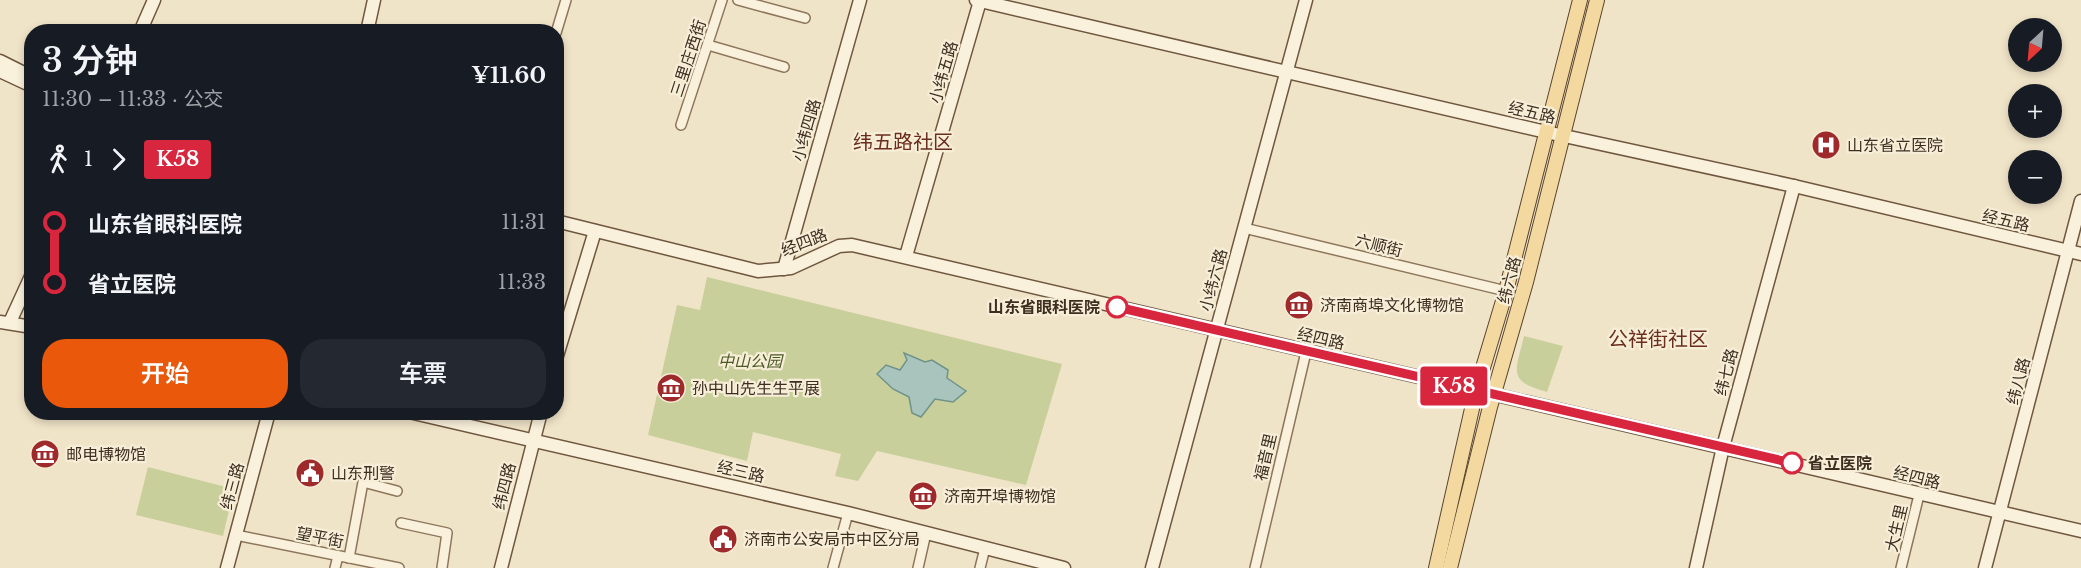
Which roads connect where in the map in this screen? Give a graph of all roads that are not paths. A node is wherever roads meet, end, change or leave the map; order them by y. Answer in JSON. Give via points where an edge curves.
{"nodes":[{"id":1,"x":154,"y":0,"type":"edge"},
{"id":2,"x":374,"y":0,"type":"edge"},
{"id":3,"x":567,"y":0,"type":"edge"},
{"id":4,"x":738,"y":0,"type":"edge"},
{"id":5,"x":860,"y":0,"type":"edge"},
{"id":6,"x":979,"y":0,"type":"edge"},
{"id":7,"x":1306,"y":0,"type":"edge"},
{"id":8,"x":1580,"y":0,"type":"edge"},
{"id":9,"x":1597,"y":0,"type":"edge"},
{"id":10,"x":719,"y":1,"type":"edge"},
{"id":11,"x":805,"y":18,"type":"dead end"},
{"id":12,"x":144,"y":24,"type":"edge"},
{"id":13,"x":369,"y":24,"type":"edge"},
{"id":14,"x":559,"y":24,"type":"edge"},
{"id":15,"x":708,"y":45,"type":"junction"},
{"id":16,"x":0,"y":61,"type":"edge"},
{"id":17,"x":784,"y":67,"type":"dead end"},
{"id":18,"x":1287,"y":70,"type":"junction"},
{"id":19,"x":0,"y":71,"type":"edge"},
{"id":20,"x":24,"y":73,"type":"edge"},
{"id":21,"x":24,"y":82,"type":"edge"},
{"id":22,"x":681,"y":125,"type":"dead end"},
{"id":23,"x":1546,"y":132,"type":"junction"},
{"id":24,"x":1563,"y":136,"type":"junction"},
{"id":25,"x":1794,"y":186,"type":"junction"},
{"id":26,"x":2081,"y":201,"type":"edge"},
{"id":27,"x":564,"y":223,"type":"edge"},
{"id":28,"x":1244,"y":228,"type":"junction"},
{"id":29,"x":595,"y":231,"type":"junction"},
{"id":30,"x":2075,"y":253,"type":"edge"},
{"id":31,"x":906,"y":256,"type":"junction"},
{"id":32,"x":784,"y":269,"type":"junction"},
{"id":33,"x":24,"y":288,"type":"edge"},
{"id":34,"x":1506,"y":291,"type":"junction"},
{"id":35,"x":5,"y":322,"type":"edge"},
{"id":36,"x":24,"y":326,"type":"edge"},
{"id":37,"x":1216,"y":332,"type":"junction"},
{"id":38,"x":564,"y":333,"type":"edge"},
{"id":39,"x":1306,"y":352,"type":"junction"},
{"id":40,"x":1476,"y":391,"type":"junction"},
{"id":41,"x":1494,"y":395,"type":"junction"},
{"id":42,"x":267,"y":420,"type":"edge"},
{"id":43,"x":446,"y":420,"type":"edge"},
{"id":44,"x":539,"y":420,"type":"edge"},
{"id":45,"x":533,"y":439,"type":"junction"},
{"id":46,"x":1723,"y":447,"type":"junction"},
{"id":47,"x":397,"y":490,"type":"dead end"},
{"id":48,"x":1919,"y":495,"type":"junction"},
{"id":49,"x":848,"y":513,"type":"junction"},
{"id":50,"x":2000,"y":514,"type":"junction"},
{"id":51,"x":400,"y":523,"type":"dead end"},
{"id":52,"x":2081,"y":531,"type":"edge"},
{"id":53,"x":926,"y":533,"type":"junction"},
{"id":54,"x":236,"y":535,"type":"junction"},
{"id":55,"x":985,"y":548,"type":"junction"},
{"id":56,"x":338,"y":556,"type":"junction"},
{"id":57,"x":350,"y":558,"type":"junction"},
{"id":58,"x":226,"y":568,"type":"edge"},
{"id":59,"x":335,"y":568,"type":"edge"},
{"id":60,"x":399,"y":568,"type":"edge"},
{"id":61,"x":442,"y":568,"type":"edge"},
{"id":62,"x":501,"y":568,"type":"edge"},
{"id":63,"x":833,"y":568,"type":"edge"},
{"id":64,"x":918,"y":568,"type":"edge"},
{"id":65,"x":980,"y":568,"type":"edge"},
{"id":66,"x":1064,"y":568,"type":"edge"},
{"id":67,"x":1152,"y":568,"type":"edge"},
{"id":68,"x":1255,"y":568,"type":"edge"},
{"id":69,"x":1436,"y":568,"type":"edge"},
{"id":70,"x":1450,"y":568,"type":"edge"},
{"id":71,"x":1696,"y":568,"type":"edge"},
{"id":72,"x":1902,"y":568,"type":"edge"},
{"id":73,"x":1985,"y":568,"type":"edge"}],
"edges":[{"from":1,"to":12,"type":"street"},
{"from":2,"to":13,"type":"street"},
{"from":3,"to":14,"type":"street"},
{"from":4,"to":11,"type":"street"},
{"from":5,"to":32,"type":"street","name":"小纬四路"},
{"from":6,"to":18,"type":"street","name":"经五路"},
{"from":6,"to":31,"type":"street","name":"小纬五路"},
{"from":7,"to":18,"type":"street","name":"小纬六路"},
{"from":8,"to":23,"type":"main road","name":"纬六路"},
{"from":9,"to":24,"type":"main road","name":"纬六路"},
{"from":10,"to":15,"type":"street","name":"三里庄西街"},
{"from":15,"to":17,"type":"street"},
{"from":15,"to":22,"type":"street","name":"三里庄西街"},
{"from":16,"to":20,"type":"street"},
{"from":18,"to":23,"type":"street","name":"经五路"},
{"from":18,"to":28,"type":"street","name":"小纬六路"},
{"from":19,"to":21,"type":"street"},
{"from":23,"to":24,"type":"street","name":"经五路"},
{"from":23,"to":34,"type":"main road","name":"纬六路"},
{"from":24,"to":25,"type":"street","name":"经五路"},
{"from":24,"to":41,"type":"main road","name":"纬六路"},
{"from":25,"to":30,"type":"street","name":"经五路"},
{"from":25,"to":46,"type":"street","name":"纬七路"},
{"from":26,"to":30,"type":"street","name":"纬八路"},
{"from":27,"to":29,"type":"street","name":"经四路"},
{"from":28,"to":34,"type":"street","name":"六顺街"},
{"from":28,"to":37,"type":"street","name":"小纬六路"},
{"from":29,"to":32,"type":"street","name":"经四路","via":[[758,271]]},
{"from":29,"to":38,"type":"street"},
{"from":30,"to":50,"type":"street","name":"纬八路"},
{"from":31,"to":32,"type":"street","name":"经四路","via":[[839,246]]},
{"from":31,"to":37,"type":"street","name":"经四路"},
{"from":33,"to":35,"type":"street"},
{"from":34,"to":40,"type":"main road","name":"纬六路"},
{"from":35,"to":36,"type":"street"},
{"from":37,"to":39,"type":"street","name":"经四路"},
{"from":37,"to":67,"type":"street","name":"小纬六路"},
{"from":39,"to":40,"type":"street","name":"经四路"},
{"from":39,"to":68,"type":"street","name":"福音里"},
{"from":40,"to":41,"type":"street","name":"经四路"},
{"from":40,"to":69,"type":"main road","name":"纬六路"},
{"from":41,"to":46,"type":"street","name":"经四路"},
{"from":41,"to":70,"type":"main road","name":"纬六路"},
{"from":42,"to":54,"type":"street","name":"纬三路"},
{"from":43,"to":45,"type":"street","name":"经三路"},
{"from":44,"to":45,"type":"street","name":"纬四路"},
{"from":45,"to":49,"type":"street","name":"经三路"},
{"from":45,"to":62,"type":"street","name":"纬四路"},
{"from":46,"to":48,"type":"street","name":"经四路"},
{"from":46,"to":71,"type":"street","name":"纬七路"},
{"from":47,"to":57,"type":"street","via":[[363,483]]},
{"from":48,"to":50,"type":"street","name":"经四路"},
{"from":48,"to":72,"type":"street","name":"大生里"},
{"from":49,"to":53,"type":"street","name":"经三路"},
{"from":49,"to":63,"type":"street"},
{"from":50,"to":52,"type":"street","name":"经四路"},
{"from":50,"to":73,"type":"street","name":"纬八路"},
{"from":51,"to":61,"type":"street","via":[[447,533]]},
{"from":53,"to":55,"type":"street","name":"经三路"},
{"from":53,"to":64,"type":"street"},
{"from":54,"to":56,"type":"street","name":"望平街"},
{"from":54,"to":58,"type":"street","name":"纬三路"},
{"from":55,"to":65,"type":"street"},
{"from":55,"to":66,"type":"street","name":"经三路"},
{"from":56,"to":57,"type":"street","name":"望平街"},
{"from":56,"to":59,"type":"street"},
{"from":57,"to":60,"type":"street","name":"望平街"}]}
